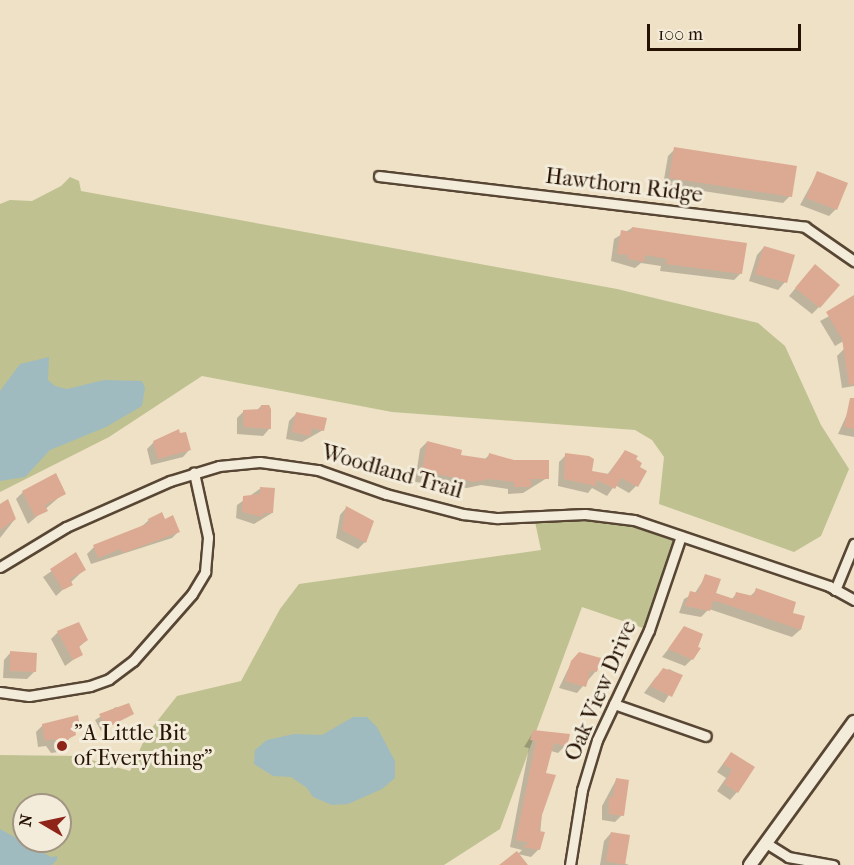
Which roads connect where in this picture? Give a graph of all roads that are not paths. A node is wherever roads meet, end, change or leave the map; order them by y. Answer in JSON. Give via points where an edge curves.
{"nodes":[{"id":1,"x":379,"y":176,"type":"dead end"},
{"id":2,"x":853,"y":259,"type":"edge"},
{"id":3,"x":194,"y":473,"type":"junction"},
{"id":4,"x":681,"y":536,"type":"junction"},
{"id":5,"x":854,"y":544,"type":"edge"},
{"id":6,"x":0,"y":567,"type":"edge"},
{"id":7,"x":835,"y":590,"type":"junction"},
{"id":8,"x":854,"y":600,"type":"edge"},
{"id":9,"x":0,"y":692,"type":"edge"},
{"id":10,"x":614,"y":704,"type":"junction"},
{"id":11,"x":854,"y":722,"type":"edge"},
{"id":12,"x":706,"y":736,"type":"dead end"},
{"id":13,"x":766,"y":843,"type":"junction"},
{"id":14,"x":570,"y":865,"type":"edge"},
{"id":15,"x":750,"y":865,"type":"edge"},
{"id":16,"x":833,"y":865,"type":"edge"}],
"edges":[{"from":1,"to":2,"type":"street","name":"Hawthorn Ridge","via":[[805,227]]},
{"from":3,"to":4,"type":"street","name":"Woodland Trail","via":[[246,462],[298,465],[463,514],[498,518],[601,515]]},
{"from":3,"to":6,"type":"street","name":"Woodland Trail","via":[[90,516]]},
{"from":3,"to":9,"type":"street","via":[[208,537],[205,572],[192,594],[133,661],[109,679],[90,686],[29,696]]},
{"from":4,"to":7,"type":"street","name":"Woodland Trail"},
{"from":4,"to":10,"type":"street","name":"Oak View Drive","via":[[649,630]]},
{"from":5,"to":7,"type":"street"},
{"from":7,"to":8,"type":"street","name":"Woodland Trail"},
{"from":10,"to":12,"type":"street"},
{"from":10,"to":14,"type":"street","name":"Oak View Drive","via":[[597,740],[582,790]]},
{"from":11,"to":13,"type":"main road"},
{"from":13,"to":15,"type":"main road"},
{"from":13,"to":16,"type":"street","via":[[788,857]]}]}
